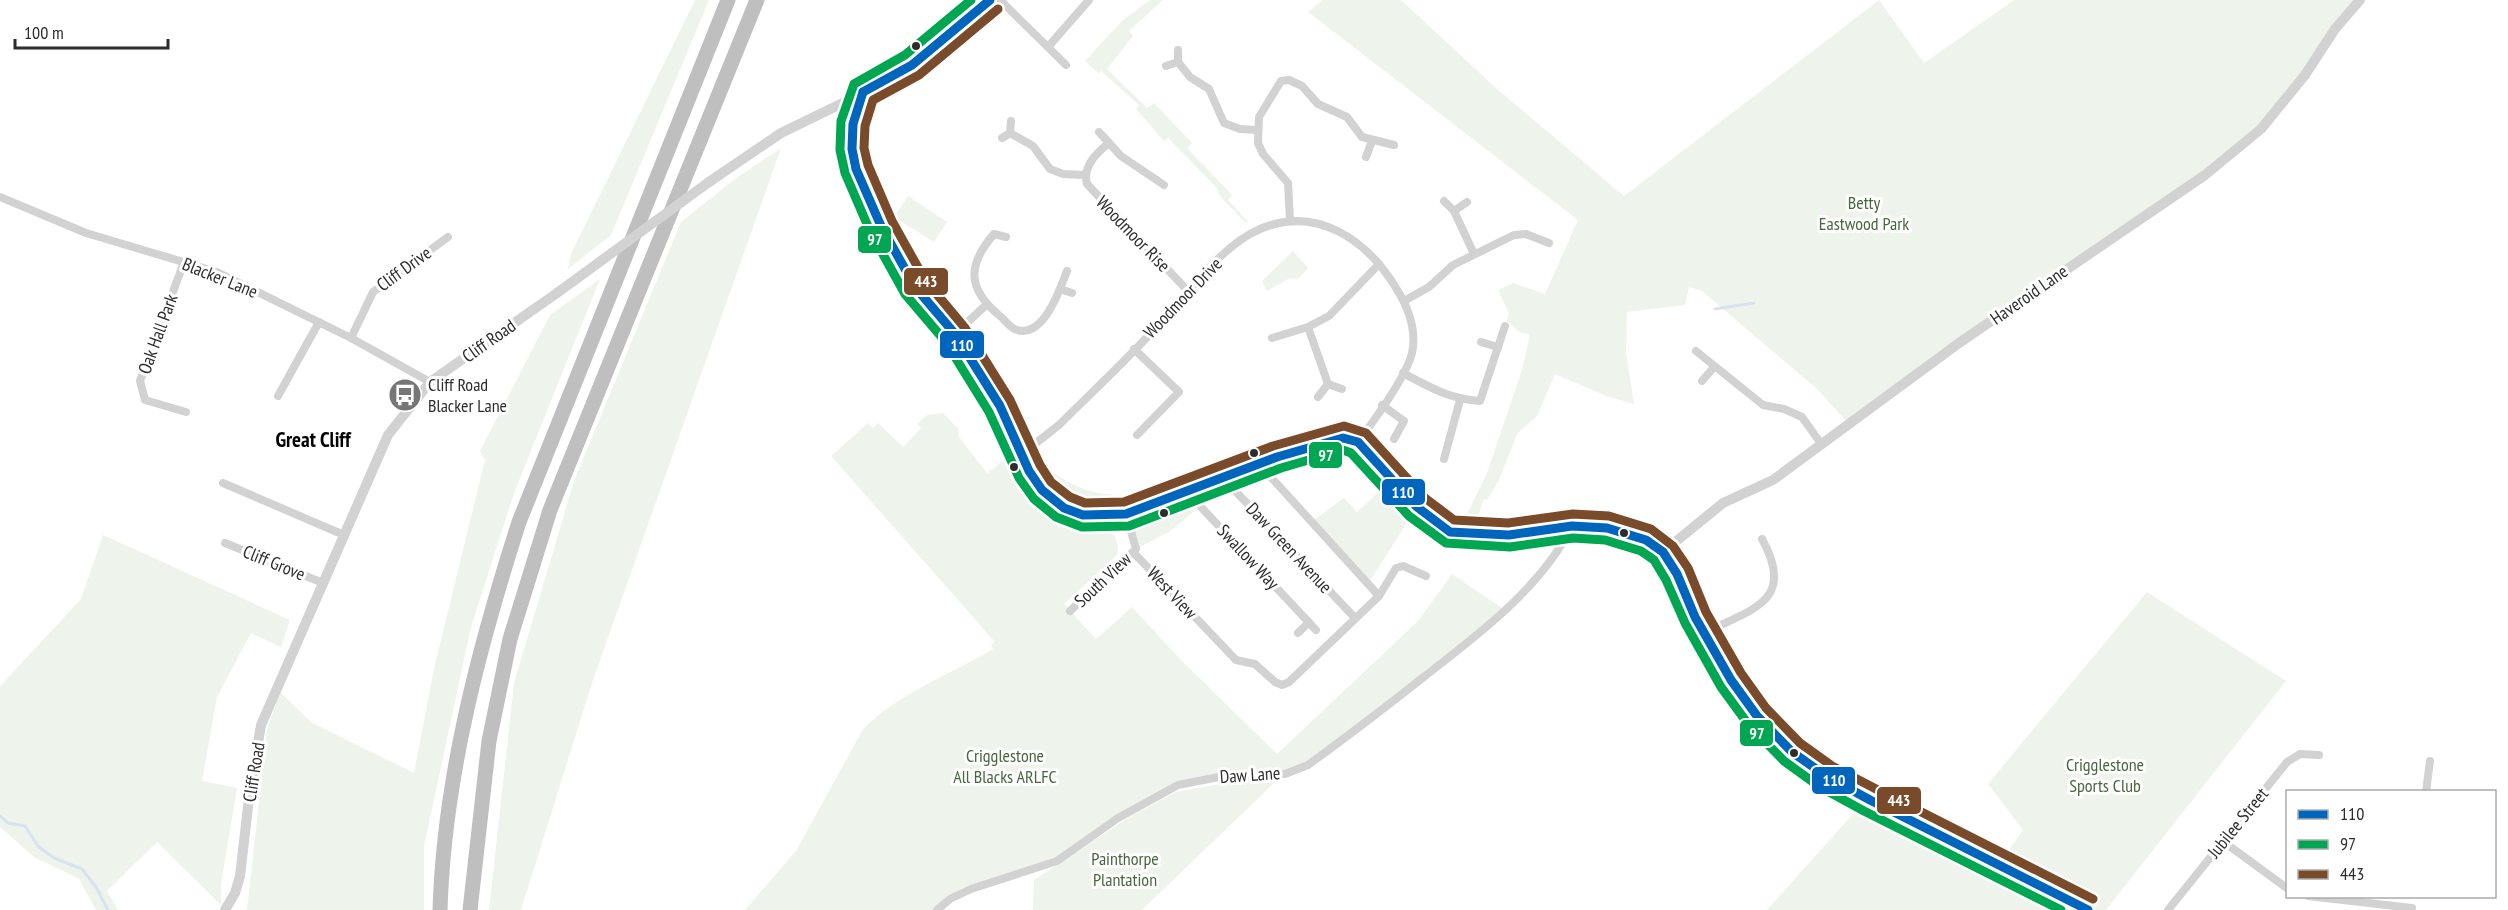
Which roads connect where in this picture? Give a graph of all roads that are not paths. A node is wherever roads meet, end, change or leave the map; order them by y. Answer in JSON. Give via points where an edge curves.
{"nodes":[{"id":1,"x":728,"y":0,"type":"edge"},
{"id":2,"x":757,"y":0,"type":"edge"},
{"id":3,"x":990,"y":0,"type":"edge"},
{"id":4,"x":1000,"y":0,"type":"edge"},
{"id":5,"x":1089,"y":0,"type":"edge"},
{"id":6,"x":2360,"y":0,"type":"edge"},
{"id":7,"x":1048,"y":47,"type":"junction"},
{"id":8,"x":1178,"y":50,"type":"dead end"},
{"id":9,"x":1178,"y":62,"type":"junction"},
{"id":10,"x":1066,"y":65,"type":"dead end"},
{"id":11,"x":1166,"y":66,"type":"dead end"},
{"id":12,"x":863,"y":92,"type":"junction"},
{"id":13,"x":1011,"y":121,"type":"dead end"},
{"id":14,"x":1257,"y":129,"type":"junction"},
{"id":15,"x":1099,"y":132,"type":"dead end"},
{"id":16,"x":1372,"y":141,"type":"junction"},
{"id":17,"x":1109,"y":143,"type":"junction"},
{"id":18,"x":1394,"y":145,"type":"dead end"},
{"id":19,"x":1366,"y":157,"type":"dead end"},
{"id":20,"x":1084,"y":175,"type":"junction"},
{"id":21,"x":1164,"y":185,"type":"dead end"},
{"id":22,"x":0,"y":197,"type":"edge"},
{"id":23,"x":1444,"y":201,"type":"dead end"},
{"id":24,"x":1467,"y":201,"type":"dead end"},
{"id":25,"x":1454,"y":211,"type":"junction"},
{"id":26,"x":1290,"y":220,"type":"junction"},
{"id":27,"x":1533,"y":226,"type":"dead end"},
{"id":28,"x":1530,"y":236,"type":"junction"},
{"id":29,"x":448,"y":237,"type":"dead end"},
{"id":30,"x":1006,"y":237,"type":"dead end"},
{"id":31,"x":1550,"y":243,"type":"dead end"},
{"id":32,"x":1474,"y":254,"type":"junction"},
{"id":33,"x":184,"y":262,"type":"junction"},
{"id":34,"x":1379,"y":264,"type":"junction"},
{"id":35,"x":1067,"y":271,"type":"dead end"},
{"id":36,"x":1060,"y":289,"type":"junction"},
{"id":37,"x":1187,"y":290,"type":"junction"},
{"id":38,"x":1072,"y":293,"type":"dead end"},
{"id":39,"x":1404,"y":301,"type":"junction"},
{"id":40,"x":986,"y":304,"type":"junction"},
{"id":41,"x":319,"y":322,"type":"junction"},
{"id":42,"x":1505,"y":326,"type":"dead end"},
{"id":43,"x":1308,"y":327,"type":"junction"},
{"id":44,"x":955,"y":334,"type":"junction"},
{"id":45,"x":351,"y":338,"type":"junction"},
{"id":46,"x":1272,"y":338,"type":"dead end"},
{"id":47,"x":1481,"y":342,"type":"dead end"},
{"id":48,"x":1498,"y":347,"type":"junction"},
{"id":49,"x":1134,"y":349,"type":"junction"},
{"id":50,"x":1696,"y":351,"type":"dead end"},
{"id":51,"x":1714,"y":367,"type":"junction"},
{"id":52,"x":1403,"y":373,"type":"junction"},
{"id":53,"x":1702,"y":381,"type":"dead end"},
{"id":54,"x":430,"y":382,"type":"junction"},
{"id":55,"x":1328,"y":384,"type":"junction"},
{"id":56,"x":1342,"y":389,"type":"dead end"},
{"id":57,"x":278,"y":396,"type":"dead end"},
{"id":58,"x":1318,"y":397,"type":"dead end"},
{"id":59,"x":1460,"y":399,"type":"junction"},
{"id":60,"x":1382,"y":405,"type":"junction"},
{"id":61,"x":186,"y":412,"type":"dead end"},
{"id":62,"x":1137,"y":435,"type":"dead end"},
{"id":63,"x":1394,"y":439,"type":"dead end"},
{"id":64,"x":1358,"y":442,"type":"junction"},
{"id":65,"x":1437,"y":443,"type":"dead end"},
{"id":66,"x":1822,"y":445,"type":"junction"},
{"id":67,"x":1448,"y":446,"type":"junction"},
{"id":68,"x":1018,"y":449,"type":"junction"},
{"id":69,"x":1444,"y":459,"type":"dead end"},
{"id":70,"x":1259,"y":464,"type":"junction"},
{"id":71,"x":1223,"y":478,"type":"junction"},
{"id":72,"x":223,"y":483,"type":"dead end"},
{"id":73,"x":1186,"y":491,"type":"junction"},
{"id":74,"x":1126,"y":514,"type":"junction"},
{"id":75,"x":1572,"y":526,"type":"junction"},
{"id":76,"x":344,"y":535,"type":"junction"},
{"id":77,"x":1762,"y":539,"type":"dead end"},
{"id":78,"x":225,"y":543,"type":"dead end"},
{"id":79,"x":1663,"y":552,"type":"junction"},
{"id":80,"x":1134,"y":553,"type":"junction"},
{"id":81,"x":1426,"y":576,"type":"dead end"},
{"id":82,"x":323,"y":583,"type":"junction"},
{"id":83,"x":1378,"y":596,"type":"junction"},
{"id":84,"x":1070,"y":611,"type":"dead end"},
{"id":85,"x":1355,"y":618,"type":"junction"},
{"id":86,"x":1309,"y":622,"type":"junction"},
{"id":87,"x":1316,"y":630,"type":"dead end"},
{"id":88,"x":1298,"y":633,"type":"dead end"},
{"id":89,"x":1704,"y":633,"type":"junction"},
{"id":90,"x":2319,"y":754,"type":"dead end"},
{"id":91,"x":2430,"y":761,"type":"dead end"},
{"id":92,"x":2426,"y":790,"type":"edge"},
{"id":93,"x":2224,"y":842,"type":"junction"},
{"id":94,"x":2286,"y":888,"type":"edge"},
{"id":95,"x":2317,"y":898,"type":"edge"},
{"id":96,"x":2411,"y":909,"type":"edge"},
{"id":97,"x":226,"y":910,"type":"edge"},
{"id":98,"x":440,"y":910,"type":"edge"},
{"id":99,"x":470,"y":910,"type":"edge"},
{"id":100,"x":937,"y":910,"type":"edge"},
{"id":101,"x":2088,"y":910,"type":"edge"},
{"id":102,"x":2168,"y":910,"type":"edge"}],
"edges":[{"from":1,"to":98,"type":"highway","via":[[519,522],[497,590],[466,714],[441,863]]},
{"from":2,"to":99,"type":"highway","via":[[550,510],[510,639],[491,729]]},
{"from":3,"to":12,"type":"street","name":"Cliff Road","via":[[912,66]]},
{"from":4,"to":7,"type":"street"},
{"from":5,"to":7,"type":"street"},
{"from":6,"to":66,"type":"street","name":"Haveroid Lane","via":[[2261,129],[2205,175],[1959,343]]},
{"from":7,"to":10,"type":"street"},
{"from":8,"to":9,"type":"street"},
{"from":9,"to":11,"type":"street"},
{"from":9,"to":14,"type":"street","via":[[1190,77],[1209,89],[1224,123],[1240,129]]},
{"from":12,"to":44,"type":"street","via":[[853,124],[852,149],[860,178],[915,287]]},
{"from":12,"to":54,"type":"street","name":"Cliff Road","bridge":true,"via":[[781,133]]},
{"from":13,"to":20,"type":"street","via":[[1006,136],[1033,146],[1050,169]]},
{"from":14,"to":16,"type":"street","via":[[1265,104],[1281,81],[1289,80],[1302,86],[1318,104],[1347,117],[1355,130]]},
{"from":14,"to":26,"type":"street","via":[[1263,154],[1288,183]]},
{"from":15,"to":17,"type":"street"},
{"from":16,"to":18,"type":"street"},
{"from":16,"to":19,"type":"street"},
{"from":17,"to":20,"type":"street","via":[[1095,156]]},
{"from":17,"to":21,"type":"street","via":[[1121,156]]},
{"from":20,"to":37,"type":"street","name":"Woodmoor Rise","via":[[1094,194],[1114,210]]},
{"from":22,"to":33,"type":"street","name":"Blacker Lane","via":[[86,233]]},
{"from":23,"to":25,"type":"street"},
{"from":24,"to":25,"type":"street"},
{"from":25,"to":32,"type":"street"},
{"from":26,"to":34,"type":"street","name":"Woodmoor Drive","via":[[1326,225],[1345,233]]},
{"from":26,"to":37,"type":"street","name":"Woodmoor Drive","via":[[1257,230]]},
{"from":27,"to":28,"type":"street"},
{"from":28,"to":31,"type":"street"},
{"from":28,"to":32,"type":"street","via":[[1514,235]]},
{"from":29,"to":45,"type":"street","name":"Cliff Drive","via":[[373,292]]},
{"from":30,"to":40,"type":"street","via":[[994,234],[975,262],[976,285]]},
{"from":32,"to":39,"type":"street"},
{"from":33,"to":41,"type":"street","name":"Blacker Lane","via":[[217,272]]},
{"from":33,"to":61,"type":"street","name":"Oak Hall Park","via":[[140,381],[145,400]]},
{"from":34,"to":39,"type":"street","name":"Woodmoor Drive"},
{"from":34,"to":43,"type":"street","via":[[1329,316]]},
{"from":35,"to":36,"type":"street"},
{"from":36,"to":38,"type":"street"},
{"from":36,"to":40,"type":"street","via":[[1055,306],[1029,330],[1011,327]]},
{"from":37,"to":49,"type":"street","name":"Woodmoor Drive"},
{"from":39,"to":52,"type":"street","name":"Woodmoor Drive","via":[[1413,340]]},
{"from":40,"to":44,"type":"street"},
{"from":41,"to":45,"type":"street","name":"Blacker Lane"},
{"from":41,"to":57,"type":"street"},
{"from":42,"to":48,"type":"street"},
{"from":43,"to":46,"type":"street"},
{"from":43,"to":55,"type":"street"},
{"from":44,"to":68,"type":"street","via":[[1000,406]]},
{"from":45,"to":54,"type":"street","name":"Blacker Lane"},
{"from":47,"to":48,"type":"street"},
{"from":48,"to":59,"type":"street","via":[[1480,401]]},
{"from":49,"to":62,"type":"street","via":[[1179,392]]},
{"from":49,"to":68,"type":"street","name":"Woodmoor Drive","via":[[1059,425],[1036,443]]},
{"from":50,"to":51,"type":"street"},
{"from":51,"to":53,"type":"street"},
{"from":51,"to":66,"type":"street","via":[[1763,405],[1802,417]]},
{"from":52,"to":59,"type":"street","via":[[1433,390]]},
{"from":52,"to":60,"type":"street","name":"Woodmoor Drive"},
{"from":54,"to":76,"type":"street","name":"Cliff Road","via":[[388,435]]},
{"from":55,"to":56,"type":"street"},
{"from":55,"to":58,"type":"street"},
{"from":59,"to":67,"type":"street"},
{"from":60,"to":63,"type":"street","via":[[1404,421]]},
{"from":60,"to":64,"type":"street","name":"Woodmoor Drive"},
{"from":64,"to":70,"type":"street","via":[[1343,438]]},
{"from":64,"to":75,"type":"street","via":[[1417,507],[1450,532],[1509,535]]},
{"from":65,"to":67,"type":"street"},
{"from":66,"to":79,"type":"street","name":"Haveroid Lane","via":[[1773,480],[1724,503]]},
{"from":67,"to":69,"type":"street"},
{"from":68,"to":74,"type":"street","via":[[1042,490],[1064,508],[1083,515]]},
{"from":70,"to":71,"type":"street"},
{"from":70,"to":83,"type":"street"},
{"from":71,"to":73,"type":"street"},
{"from":71,"to":85,"type":"street","name":"Daw Green Avenue"},
{"from":72,"to":76,"type":"street"},
{"from":73,"to":74,"type":"street"},
{"from":73,"to":86,"type":"street","name":"Swallow Way"},
{"from":74,"to":80,"type":"street","name":"South View"},
{"from":75,"to":79,"type":"street","via":[[1607,528],[1633,535]]},
{"from":75,"to":100,"type":"street","name":"Daw Lane","via":[[1560,549],[1505,610],[1308,765],[1285,774],[1224,776],[1178,785],[1118,818],[1057,861],[971,889]]},
{"from":76,"to":82,"type":"street","name":"Cliff Road"},
{"from":77,"to":89,"type":"street","via":[[1774,560],[1776,579],[1767,599]]},
{"from":78,"to":82,"type":"street","name":"Cliff Grove"},
{"from":79,"to":89,"type":"street"},
{"from":80,"to":84,"type":"street","name":"South View"},
{"from":80,"to":85,"type":"street","name":"West View","via":[[1236,660],[1255,664],[1282,685]]},
{"from":81,"to":83,"type":"street","via":[[1403,566],[1396,568]]},
{"from":82,"to":97,"type":"street","name":"Cliff Road","via":[[261,725],[240,876]]},
{"from":83,"to":85,"type":"street"},
{"from":86,"to":87,"type":"street","name":"Swallow Way"},
{"from":86,"to":88,"type":"street"},
{"from":89,"to":101,"type":"street","via":[[1757,716],[1792,752],[1870,800]]},
{"from":90,"to":93,"type":"street","name":"Jubilee Street","via":[[2300,754],[2287,762]]},
{"from":91,"to":92,"type":"street"},
{"from":93,"to":94,"type":"street"},
{"from":93,"to":102,"type":"street","name":"Jubilee Street"},
{"from":95,"to":96,"type":"street"}]}
